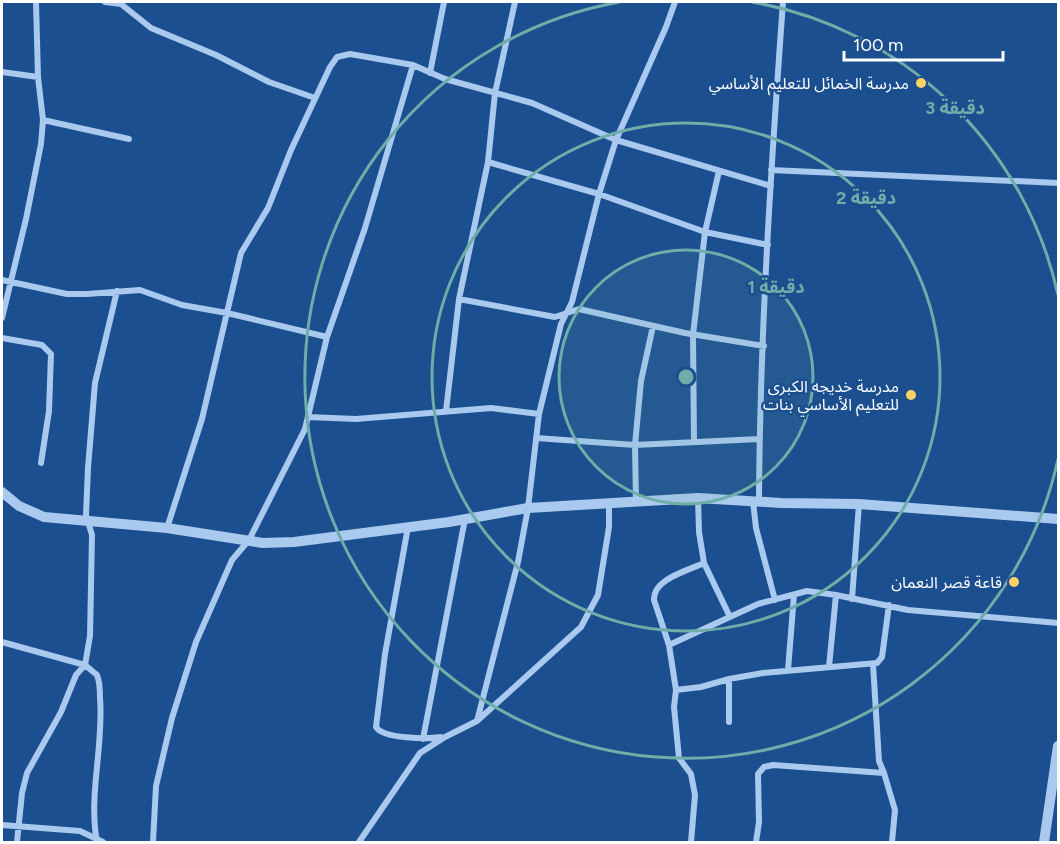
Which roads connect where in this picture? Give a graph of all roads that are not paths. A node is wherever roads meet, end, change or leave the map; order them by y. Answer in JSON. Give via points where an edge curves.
{"nodes":[{"id":1,"x":36,"y":2,"type":"edge"},
{"id":2,"x":105,"y":2,"type":"edge"},
{"id":3,"x":444,"y":2,"type":"edge"},
{"id":4,"x":515,"y":2,"type":"edge"},
{"id":5,"x":675,"y":2,"type":"edge"},
{"id":6,"x":783,"y":2,"type":"edge"},
{"id":7,"x":413,"y":65,"type":"junction"},
{"id":8,"x":2,"y":72,"type":"edge"},
{"id":9,"x":430,"y":74,"type":"junction"},
{"id":10,"x":38,"y":77,"type":"junction"},
{"id":11,"x":495,"y":93,"type":"junction"},
{"id":12,"x":315,"y":98,"type":"junction"},
{"id":13,"x":43,"y":120,"type":"junction"},
{"id":14,"x":129,"y":139,"type":"dead end"},
{"id":15,"x":616,"y":140,"type":"junction"},
{"id":16,"x":488,"y":162,"type":"junction"},
{"id":17,"x":771,"y":170,"type":"junction"},
{"id":18,"x":719,"y":171,"type":"junction"},
{"id":19,"x":1059,"y":183,"type":"edge"},
{"id":20,"x":771,"y":186,"type":"junction"},
{"id":21,"x":599,"y":194,"type":"junction"},
{"id":22,"x":705,"y":232,"type":"junction"},
{"id":23,"x":768,"y":245,"type":"junction"},
{"id":24,"x":2,"y":280,"type":"edge"},
{"id":25,"x":9,"y":282,"type":"junction"},
{"id":26,"x":117,"y":291,"type":"junction"},
{"id":27,"x":459,"y":299,"type":"junction"},
{"id":28,"x":227,"y":313,"type":"junction"},
{"id":29,"x":567,"y":314,"type":"junction"},
{"id":30,"x":2,"y":318,"type":"edge"},
{"id":31,"x":653,"y":326,"type":"junction"},
{"id":32,"x":693,"y":335,"type":"junction"},
{"id":33,"x":327,"y":337,"type":"junction"},
{"id":34,"x":2,"y":338,"type":"edge"},
{"id":35,"x":764,"y":346,"type":"junction"},
{"id":36,"x":446,"y":411,"type":"junction"},
{"id":37,"x":539,"y":414,"type":"junction"},
{"id":38,"x":308,"y":417,"type":"junction"},
{"id":39,"x":536,"y":438,"type":"junction"},
{"id":40,"x":759,"y":439,"type":"junction"},
{"id":41,"x":694,"y":442,"type":"junction"},
{"id":42,"x":635,"y":445,"type":"junction"},
{"id":43,"x":41,"y":463,"type":"dead end"},
{"id":44,"x":2,"y":492,"type":"edge"},
{"id":45,"x":698,"y":498,"type":"junction"},
{"id":46,"x":756,"y":500,"type":"junction"},
{"id":47,"x":636,"y":501,"type":"junction"},
{"id":48,"x":609,"y":503,"type":"junction"},
{"id":49,"x":859,"y":504,"type":"junction"},
{"id":50,"x":528,"y":508,"type":"junction"},
{"id":51,"x":465,"y":519,"type":"junction"},
{"id":52,"x":1059,"y":519,"type":"edge"},
{"id":53,"x":88,"y":522,"type":"junction"},
{"id":54,"x":408,"y":527,"type":"junction"},
{"id":55,"x":167,"y":528,"type":"junction"},
{"id":56,"x":249,"y":540,"type":"junction"},
{"id":57,"x":704,"y":563,"type":"junction"},
{"id":58,"x":794,"y":595,"type":"junction"},
{"id":59,"x":836,"y":595,"type":"junction"},
{"id":60,"x":852,"y":598,"type":"junction"},
{"id":61,"x":775,"y":600,"type":"junction"},
{"id":62,"x":889,"y":605,"type":"junction"},
{"id":63,"x":730,"y":617,"type":"junction"},
{"id":64,"x":1059,"y":623,"type":"edge"},
{"id":65,"x":2,"y":642,"type":"edge"},
{"id":66,"x":669,"y":645,"type":"junction"},
{"id":67,"x":873,"y":664,"type":"junction"},
{"id":68,"x":85,"y":665,"type":"junction"},
{"id":69,"x":829,"y":667,"type":"junction"},
{"id":70,"x":788,"y":670,"type":"junction"},
{"id":71,"x":729,"y":678,"type":"junction"},
{"id":72,"x":676,"y":690,"type":"junction"},
{"id":73,"x":477,"y":721,"type":"junction"},
{"id":74,"x":729,"y":722,"type":"dead end"},
{"id":75,"x":445,"y":737,"type":"junction"},
{"id":76,"x":423,"y":739,"type":"junction"},
{"id":77,"x":1059,"y":746,"type":"edge"},
{"id":78,"x":884,"y":773,"type":"junction"},
{"id":79,"x":2,"y":825,"type":"edge"},
{"id":80,"x":18,"y":827,"type":"junction"},
{"id":81,"x":96,"y":841,"type":"edge"},
{"id":82,"x":17,"y":843,"type":"edge"},
{"id":83,"x":103,"y":843,"type":"edge"},
{"id":84,"x":153,"y":843,"type":"edge"},
{"id":85,"x":359,"y":843,"type":"edge"},
{"id":86,"x":691,"y":843,"type":"edge"},
{"id":87,"x":756,"y":843,"type":"edge"},
{"id":88,"x":892,"y":843,"type":"edge"},
{"id":89,"x":1044,"y":843,"type":"edge"}],
"edges":[{"from":1,"to":10,"type":"street"},
{"from":2,"to":12,"type":"street","via":[[121,4],[151,28],[269,82]]},
{"from":3,"to":9,"type":"street"},
{"from":4,"to":11,"type":"street"},
{"from":5,"to":15,"type":"street"},
{"from":6,"to":17,"type":"street"},
{"from":7,"to":9,"type":"street"},
{"from":7,"to":12,"type":"street","via":[[343,55],[333,62]]},
{"from":7,"to":33,"type":"street","via":[[365,228]]},
{"from":8,"to":10,"type":"street"},
{"from":9,"to":11,"type":"street"},
{"from":10,"to":13,"type":"street"},
{"from":11,"to":15,"type":"street","via":[[532,103]]},
{"from":11,"to":16,"type":"street"},
{"from":12,"to":28,"type":"street","via":[[268,208],[241,253]]},
{"from":13,"to":14,"type":"street"},
{"from":13,"to":25,"type":"street","via":[[26,219]]},
{"from":15,"to":18,"type":"street"},
{"from":15,"to":21,"type":"street"},
{"from":16,"to":21,"type":"street"},
{"from":16,"to":27,"type":"street"},
{"from":17,"to":19,"type":"street"},
{"from":17,"to":20,"type":"street"},
{"from":18,"to":20,"type":"street"},
{"from":18,"to":22,"type":"street"},
{"from":20,"to":23,"type":"street"},
{"from":21,"to":22,"type":"street"},
{"from":21,"to":29,"type":"street"},
{"from":22,"to":23,"type":"street"},
{"from":22,"to":32,"type":"street"},
{"from":23,"to":35,"type":"street"},
{"from":24,"to":25,"type":"street"},
{"from":25,"to":26,"type":"street","via":[[67,294]]},
{"from":25,"to":30,"type":"street"},
{"from":26,"to":28,"type":"street","via":[[140,290],[182,305]]},
{"from":26,"to":53,"type":"street","via":[[95,383]]},
{"from":27,"to":29,"type":"street","via":[[555,317]]},
{"from":27,"to":36,"type":"street"},
{"from":28,"to":33,"type":"street"},
{"from":28,"to":55,"type":"street","via":[[201,419]]},
{"from":29,"to":31,"type":"street","via":[[579,309]]},
{"from":29,"to":37,"type":"street","via":[[561,324]]},
{"from":31,"to":32,"type":"street"},
{"from":31,"to":42,"type":"street","via":[[641,381]]},
{"from":32,"to":35,"type":"street"},
{"from":32,"to":41,"type":"street"},
{"from":33,"to":38,"type":"street"},
{"from":34,"to":43,"type":"street","via":[[42,345],[51,354],[49,411]]},
{"from":35,"to":40,"type":"street"},
{"from":36,"to":37,"type":"street","via":[[491,408]]},
{"from":36,"to":38,"type":"street","via":[[356,419]]},
{"from":37,"to":39,"type":"street"},
{"from":38,"to":56,"type":"street"},
{"from":39,"to":42,"type":"street"},
{"from":39,"to":50,"type":"street"},
{"from":40,"to":41,"type":"street"},
{"from":40,"to":46,"type":"street"},
{"from":41,"to":42,"type":"street"},
{"from":42,"to":47,"type":"street"},
{"from":44,"to":53,"type":"street","via":[[19,506],[44,517]]},
{"from":45,"to":46,"type":"street"},
{"from":45,"to":47,"type":"street"},
{"from":45,"to":57,"type":"street"},
{"from":46,"to":49,"type":"street"},
{"from":46,"to":61,"type":"street","via":[[756,528]]},
{"from":47,"to":48,"type":"street"},
{"from":48,"to":50,"type":"street"},
{"from":48,"to":73,"type":"street","via":[[598,595],[581,627]]},
{"from":49,"to":52,"type":"street"},
{"from":49,"to":60,"type":"street"},
{"from":50,"to":51,"type":"street"},
{"from":50,"to":73,"type":"street"},
{"from":51,"to":54,"type":"street"},
{"from":51,"to":76,"type":"street"},
{"from":53,"to":55,"type":"street"},
{"from":53,"to":68,"type":"street","via":[[92,535],[91,625]]},
{"from":54,"to":56,"type":"street","via":[[294,542]]},
{"from":54,"to":76,"type":"street","via":[[376,727],[381,733]]},
{"from":55,"to":56,"type":"street"},
{"from":56,"to":84,"type":"street","via":[[232,560],[196,642],[175,707],[156,786]]},
{"from":57,"to":63,"type":"street"},
{"from":57,"to":66,"type":"street","via":[[655,590],[654,600]]},
{"from":58,"to":59,"type":"street","via":[[807,591]]},
{"from":58,"to":61,"type":"street"},
{"from":58,"to":70,"type":"street"},
{"from":59,"to":60,"type":"street"},
{"from":59,"to":69,"type":"street"},
{"from":60,"to":62,"type":"street"},
{"from":61,"to":63,"type":"street"},
{"from":62,"to":64,"type":"street"},
{"from":62,"to":67,"type":"street","via":[[882,657]]},
{"from":63,"to":66,"type":"street"},
{"from":65,"to":68,"type":"street"},
{"from":66,"to":72,"type":"street"},
{"from":67,"to":69,"type":"street"},
{"from":67,"to":78,"type":"street","via":[[879,761]]},
{"from":68,"to":80,"type":"street","via":[[76,675],[61,712],[27,773]]},
{"from":68,"to":81,"type":"street","via":[[94,670],[99,680],[102,717]]},
{"from":69,"to":70,"type":"street"},
{"from":70,"to":71,"type":"street"},
{"from":71,"to":72,"type":"street"},
{"from":71,"to":74,"type":"street"},
{"from":72,"to":86,"type":"street","via":[[680,758],[691,774],[695,795]]},
{"from":73,"to":75,"type":"street"},
{"from":75,"to":76,"type":"street"},
{"from":75,"to":85,"type":"street","via":[[420,753]]},
{"from":77,"to":89,"type":"street"},
{"from":78,"to":87,"type":"street","via":[[764,767],[758,774]]},
{"from":78,"to":88,"type":"street","via":[[895,810]]},
{"from":79,"to":80,"type":"street"},
{"from":80,"to":81,"type":"street","via":[[80,831]]},
{"from":80,"to":82,"type":"street"},
{"from":81,"to":83,"type":"street"}]}
